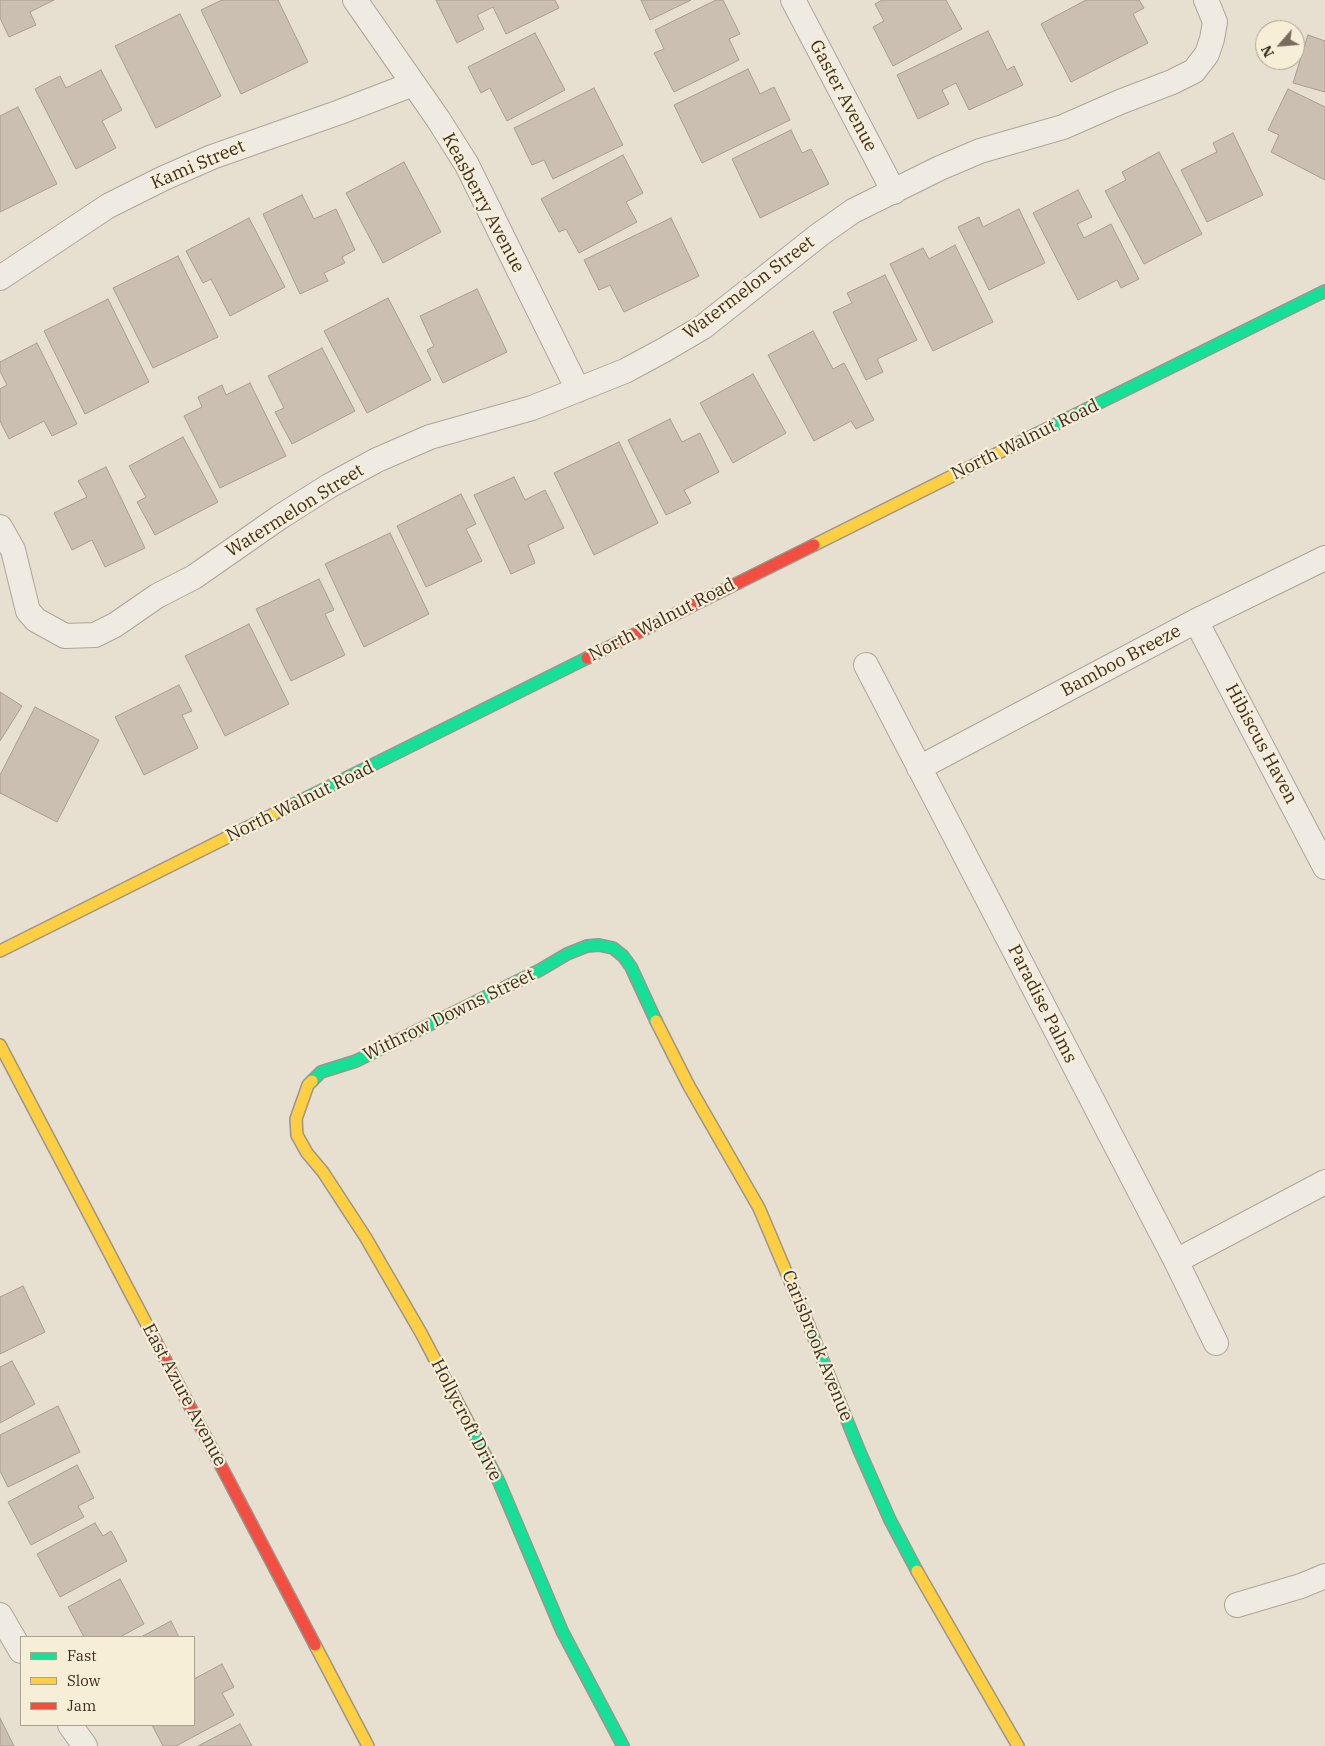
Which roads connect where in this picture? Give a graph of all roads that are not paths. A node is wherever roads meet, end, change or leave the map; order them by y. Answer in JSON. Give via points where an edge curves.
{"nodes":[{"id":1,"x":355,"y":0,"type":"edge"},
{"id":2,"x":793,"y":0,"type":"edge"},
{"id":3,"x":1206,"y":0,"type":"edge"},
{"id":4,"x":413,"y":84,"type":"junction"},
{"id":5,"x":894,"y":192,"type":"junction"},
{"id":6,"x":0,"y":278,"type":"edge"},
{"id":7,"x":1325,"y":291,"type":"edge"},
{"id":8,"x":578,"y":390,"type":"junction"},
{"id":9,"x":0,"y":527,"type":"edge"},
{"id":10,"x":1325,"y":558,"type":"edge"},
{"id":11,"x":1196,"y":622,"type":"junction"},
{"id":12,"x":866,"y":666,"type":"dead end"},
{"id":13,"x":919,"y":768,"type":"junction"},
{"id":14,"x":1325,"y":867,"type":"edge"},
{"id":15,"x":613,"y":948,"type":"joint"},
{"id":16,"x":0,"y":951,"type":"edge"},
{"id":17,"x":0,"y":1045,"type":"edge"},
{"id":18,"x":300,"y":1106,"type":"joint"},
{"id":19,"x":1325,"y":1182,"type":"edge"},
{"id":20,"x":1176,"y":1261,"type":"junction"},
{"id":21,"x":1216,"y":1343,"type":"dead end"},
{"id":22,"x":1325,"y":1576,"type":"edge"},
{"id":23,"x":1237,"y":1605,"type":"dead end"},
{"id":24,"x":3,"y":1626,"type":"edge"},
{"id":25,"x":20,"y":1650,"type":"edge"},
{"id":26,"x":71,"y":1726,"type":"edge"},
{"id":27,"x":85,"y":1746,"type":"edge"},
{"id":28,"x":368,"y":1746,"type":"edge"},
{"id":29,"x":623,"y":1746,"type":"edge"},
{"id":30,"x":1018,"y":1746,"type":"edge"}],
"edges":[{"from":1,"to":4,"type":"street","name":"Keasberry Avenue"},
{"from":2,"to":5,"type":"street","name":"Gaster Avenue"},
{"from":3,"to":5,"type":"street","name":"Watermelon Street","via":[[1215,22],[1206,54],[1194,71],[1063,127],[980,152],[940,168]]},
{"from":4,"to":6,"type":"street","name":"Kami Street","via":[[212,157],[164,178],[108,206]]},
{"from":4,"to":8,"type":"street","name":"Keasberry Avenue","via":[[467,165]]},
{"from":5,"to":8,"type":"street","name":"Watermelon Street","via":[[853,211],[818,235],[702,327],[625,371]]},
{"from":7,"to":16,"type":"street","name":"North Walnut Road"},
{"from":8,"to":9,"type":"street","name":"Watermelon Street","via":[[532,408],[430,437],[377,460],[329,486],[194,577],[156,596],[95,635],[65,636],[36,620],[28,611],[12,550]]},
{"from":10,"to":11,"type":"street","name":"Bamboo Breeze"},
{"from":11,"to":13,"type":"street","name":"Bamboo Breeze"},
{"from":11,"to":14,"type":"street","name":"Hibiscus Haven"},
{"from":12,"to":13,"type":"street","name":"Paradise Palms"},
{"from":13,"to":20,"type":"street","name":"Paradise Palms"},
{"from":15,"to":18,"type":"street","name":"Withrow Downs Street","via":[[587,946],[566,954],[356,1061],[321,1072],[308,1085]]},
{"from":15,"to":30,"type":"street","name":"Carisbrook Avenue","via":[[631,967],[689,1086],[759,1208],[890,1520]]},
{"from":17,"to":28,"type":"street","name":"East Azure Avenue"},
{"from":18,"to":29,"type":"street","name":"Hollycroft Drive","via":[[296,1119],[300,1141],[366,1238],[421,1333],[499,1482],[562,1631]]},
{"from":19,"to":20,"type":"street"},
{"from":20,"to":21,"type":"street","name":"Paradise Palms"},
{"from":22,"to":23,"type":"street"},
{"from":24,"to":25,"type":"street"},
{"from":26,"to":27,"type":"street"}]}
